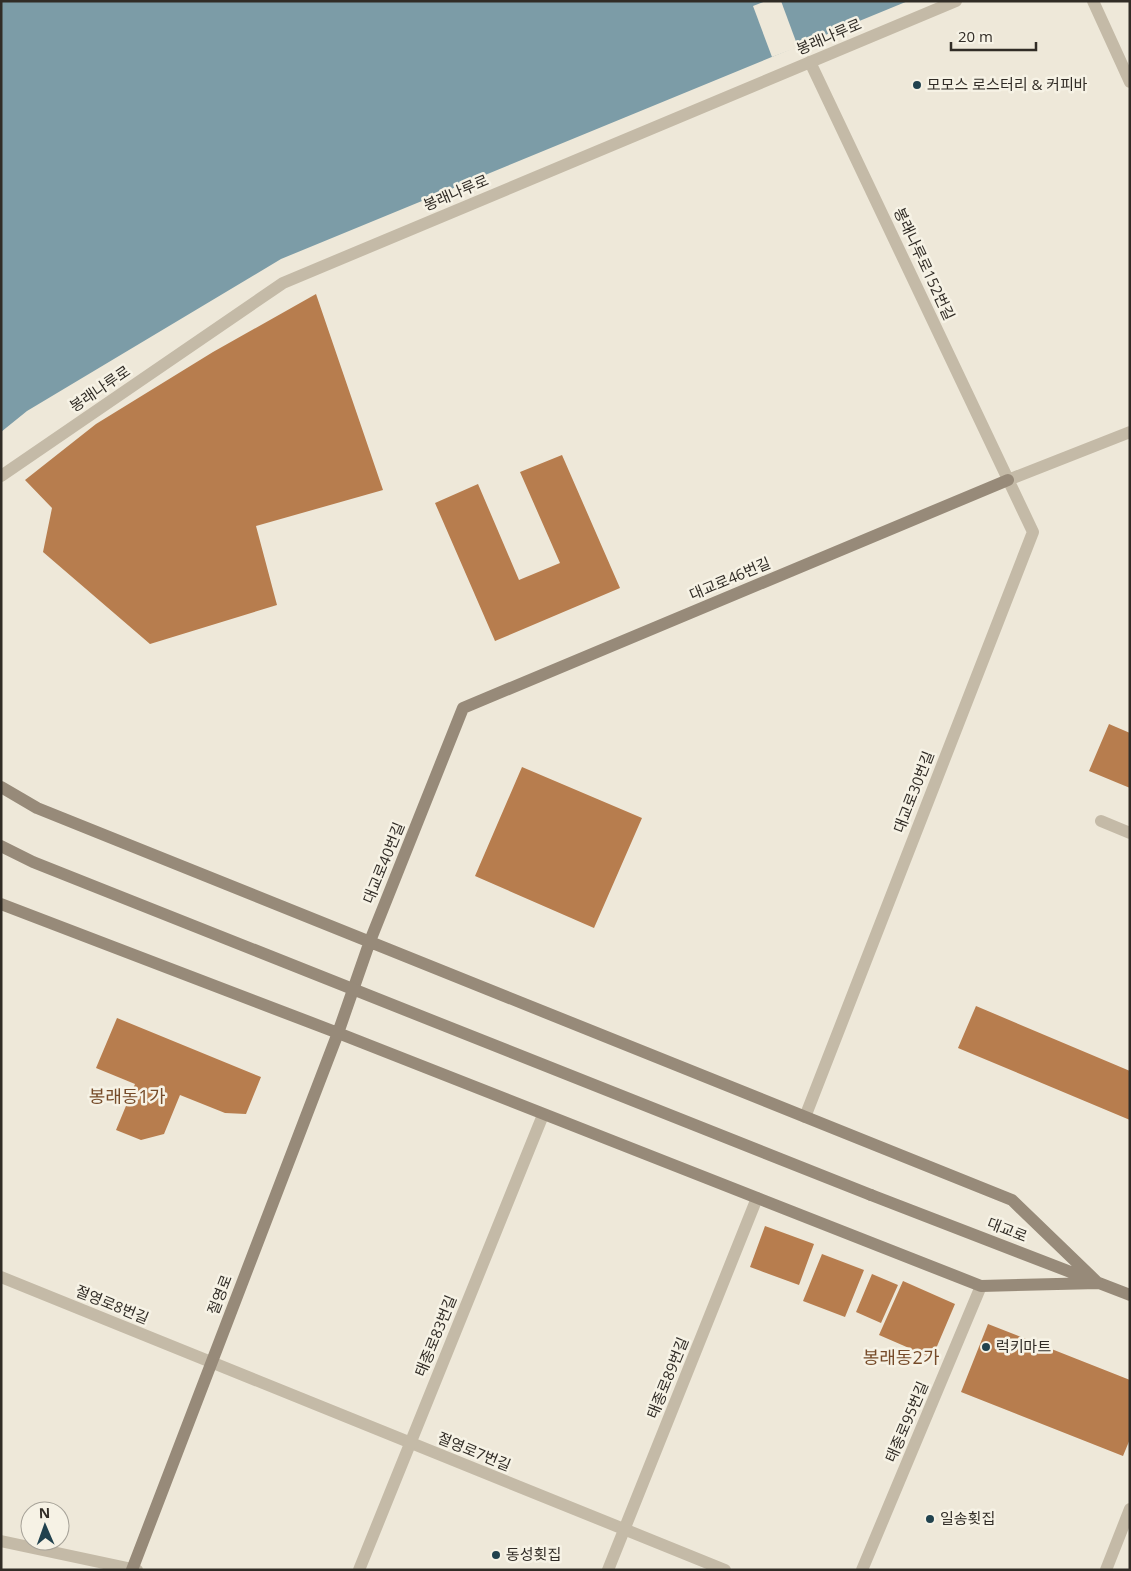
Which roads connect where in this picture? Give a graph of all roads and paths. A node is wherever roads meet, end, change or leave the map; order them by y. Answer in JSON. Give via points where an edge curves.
{"nodes":[{"id":1,"x":956,"y":1,"type":"edge"},
{"id":2,"x":1093,"y":1,"type":"edge"},
{"id":3,"x":810,"y":62,"type":"junction"},
{"id":4,"x":1130,"y":82,"type":"edge"},
{"id":5,"x":1130,"y":432,"type":"edge"},
{"id":6,"x":1,"y":476,"type":"edge"},
{"id":7,"x":1008,"y":480,"type":"junction"},
{"id":8,"x":463,"y":708,"type":"joint"},
{"id":9,"x":1,"y":787,"type":"edge"},
{"id":10,"x":1101,"y":822,"type":"dead end"},
{"id":11,"x":1130,"y":833,"type":"edge"},
{"id":12,"x":1,"y":846,"type":"edge"},
{"id":13,"x":1,"y":904,"type":"edge"},
{"id":14,"x":370,"y":941,"type":"junction"},
{"id":15,"x":338,"y":1033,"type":"junction"},
{"id":16,"x":543,"y":1115,"type":"junction"},
{"id":17,"x":805,"y":1117,"type":"junction"},
{"id":18,"x":757,"y":1198,"type":"junction"},
{"id":19,"x":1,"y":1277,"type":"edge"},
{"id":20,"x":1098,"y":1283,"type":"junction"},
{"id":21,"x":981,"y":1286,"type":"junction"},
{"id":22,"x":1130,"y":1295,"type":"edge"},
{"id":23,"x":211,"y":1364,"type":"junction"},
{"id":24,"x":410,"y":1444,"type":"junction"},
{"id":25,"x":1130,"y":1508,"type":"edge"},
{"id":26,"x":624,"y":1530,"type":"junction"},
{"id":27,"x":1,"y":1541,"type":"edge"},
{"id":28,"x":134,"y":1569,"type":"edge"},
{"id":29,"x":359,"y":1570,"type":"edge"},
{"id":30,"x":608,"y":1570,"type":"edge"},
{"id":31,"x":725,"y":1570,"type":"edge"},
{"id":32,"x":862,"y":1570,"type":"edge"},
{"id":33,"x":1106,"y":1570,"type":"edge"}],
"edges":[{"from":1,"to":3,"type":"street","name":"봉래나루로"},
{"from":2,"to":4,"type":"street"},
{"from":3,"to":6,"type":"street","name":"봉래나루로","via":[[283,283]]},
{"from":3,"to":7,"type":"street","name":"봉래나루로152번길"},
{"from":5,"to":7,"type":"street"},
{"from":7,"to":8,"type":"main road","name":"대교로46번길"},
{"from":7,"to":17,"type":"street","name":"대교로30번길","via":[[1033,532]]},
{"from":8,"to":14,"type":"main road","name":"대교로40번길"},
{"from":9,"to":14,"type":"main road","via":[[37,808]]},
{"from":10,"to":11,"type":"street"},
{"from":12,"to":20,"type":"main road","name":"대교로","bridge":true,"via":[[33,862]]},
{"from":13,"to":15,"type":"main road"},
{"from":14,"to":15,"type":"main road","name":"대교로40번길"},
{"from":14,"to":17,"type":"main road"},
{"from":15,"to":16,"type":"main road"},
{"from":15,"to":23,"type":"main road","name":"절영로"},
{"from":16,"to":18,"type":"main road"},
{"from":16,"to":24,"type":"street","name":"태종로83번길"},
{"from":17,"to":20,"type":"main road","via":[[1012,1200]]},
{"from":18,"to":21,"type":"main road"},
{"from":18,"to":26,"type":"street","name":"태종로89번길"},
{"from":19,"to":23,"type":"street","name":"절영로8번길"},
{"from":20,"to":21,"type":"main road"},
{"from":20,"to":22,"type":"main road","name":"대교로"},
{"from":21,"to":32,"type":"street","name":"태종로95번길"},
{"from":23,"to":24,"type":"street","name":"절영로7번길"},
{"from":23,"to":28,"type":"main road","name":"절영로"},
{"from":24,"to":26,"type":"street","name":"절영로7번길"},
{"from":24,"to":29,"type":"street","name":"태종로83번길"},
{"from":25,"to":33,"type":"street"},
{"from":26,"to":30,"type":"street","name":"태종로89번길"},
{"from":26,"to":31,"type":"street","name":"절영로7번길"},
{"from":27,"to":28,"type":"street"}]}
